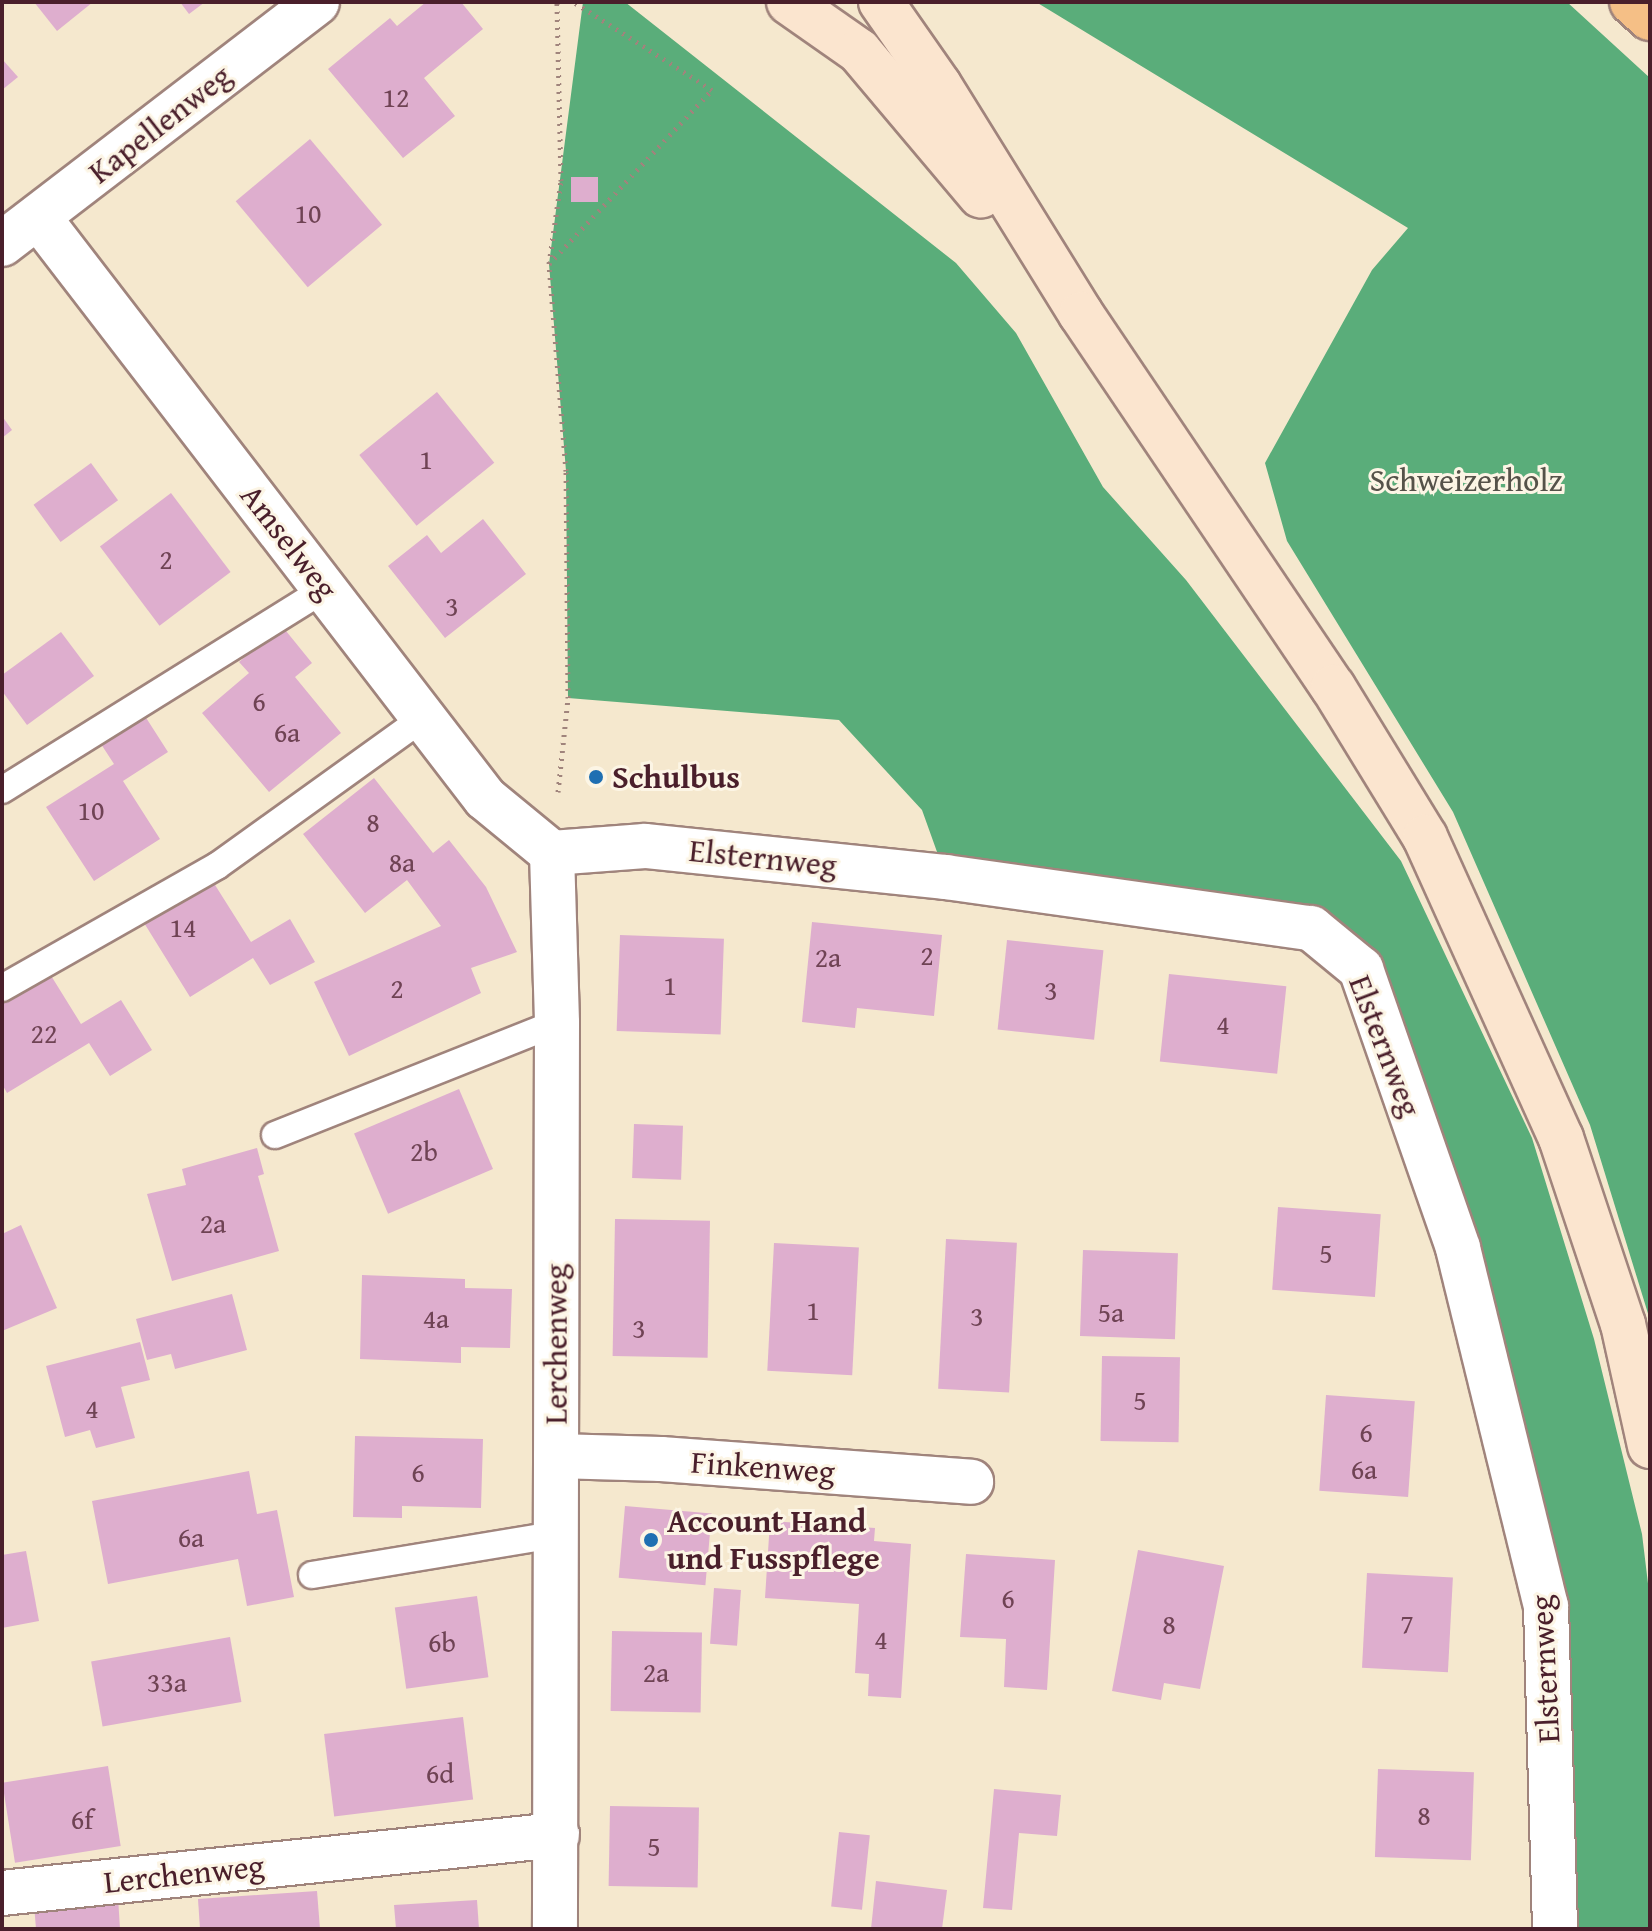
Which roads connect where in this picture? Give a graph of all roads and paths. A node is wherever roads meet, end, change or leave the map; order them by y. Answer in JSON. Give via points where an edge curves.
{"nodes":[{"id":1,"x":317,"y":2,"type":"edge"},
{"id":2,"x":557,"y":2,"type":"edge"},
{"id":3,"x":574,"y":2,"type":"edge"},
{"id":4,"x":789,"y":2,"type":"edge"},
{"id":5,"x":881,"y":2,"type":"edge"},
{"id":6,"x":916,"y":2,"type":"edge"},
{"id":7,"x":1632,"y":2,"type":"edge"},
{"id":8,"x":1650,"y":18,"type":"edge"},
{"id":9,"x":939,"y":85,"type":"junction"},
{"id":10,"x":39,"y":218,"type":"junction"},
{"id":11,"x":2,"y":244,"type":"edge"},
{"id":12,"x":549,"y":264,"type":"junction"},
{"id":13,"x":1081,"y":314,"type":"junction"},
{"id":14,"x":325,"y":589,"type":"junction"},
{"id":15,"x":423,"y":718,"type":"junction"},
{"id":16,"x":2,"y":790,"type":"edge"},
{"id":17,"x":552,"y":853,"type":"junction"},
{"id":18,"x":2,"y":988,"type":"edge"},
{"id":19,"x":557,"y":1023,"type":"junction"},
{"id":20,"x":275,"y":1135,"type":"dead end"},
{"id":21,"x":1650,"y":1446,"type":"edge"},
{"id":22,"x":556,"y":1456,"type":"junction"},
{"id":23,"x":971,"y":1482,"type":"dead end"},
{"id":24,"x":554,"y":1535,"type":"junction"},
{"id":25,"x":312,"y":1575,"type":"dead end"},
{"id":26,"x":557,"y":1835,"type":"junction"},
{"id":27,"x":2,"y":1893,"type":"edge"},
{"id":28,"x":555,"y":1929,"type":"edge"},
{"id":29,"x":1555,"y":1929,"type":"edge"}],
"edges":[{"from":1,"to":10,"type":"street","name":"Kapellenweg"},
{"from":2,"to":12,"type":"path","via":[[561,181]]},
{"from":3,"to":12,"type":"path","via":[[712,90]]},
{"from":4,"to":13,"type":"main road","via":[[859,51]]},
{"from":5,"to":9,"type":"main road"},
{"from":6,"to":9,"type":"main road"},
{"from":7,"to":8,"type":"main road"},
{"from":9,"to":13,"type":"main road"},
{"from":10,"to":11,"type":"street","name":"Kapellenweg"},
{"from":10,"to":14,"type":"street","name":"Amselweg"},
{"from":12,"to":17,"type":"path","via":[[566,471],[568,698]]},
{"from":13,"to":21,"type":"main road","via":[[1333,687],[1425,837],[1561,1138],[1623,1324]]},
{"from":14,"to":15,"type":"street","name":"Amselweg"},
{"from":14,"to":16,"type":"lane"},
{"from":15,"to":17,"type":"street","name":"Amselweg","via":[[485,798]]},
{"from":15,"to":18,"type":"lane","via":[[217,866]]},
{"from":17,"to":19,"type":"street","name":"Lerchenweg"},
{"from":17,"to":29,"type":"street","name":"Elsternweg","via":[[645,846],[946,877],[1311,928],[1361,969],[1458,1248],[1546,1606]]},
{"from":19,"to":20,"type":"lane"},
{"from":19,"to":22,"type":"street","name":"Lerchenweg"},
{"from":22,"to":23,"type":"street","name":"Finkenweg"},
{"from":22,"to":24,"type":"street","name":"Lerchenweg"},
{"from":24,"to":25,"type":"lane"},
{"from":24,"to":26,"type":"street","name":"Lerchenweg"},
{"from":26,"to":27,"type":"street","name":"Lerchenweg"},
{"from":26,"to":28,"type":"street","name":"Lerchenweg"}]}
